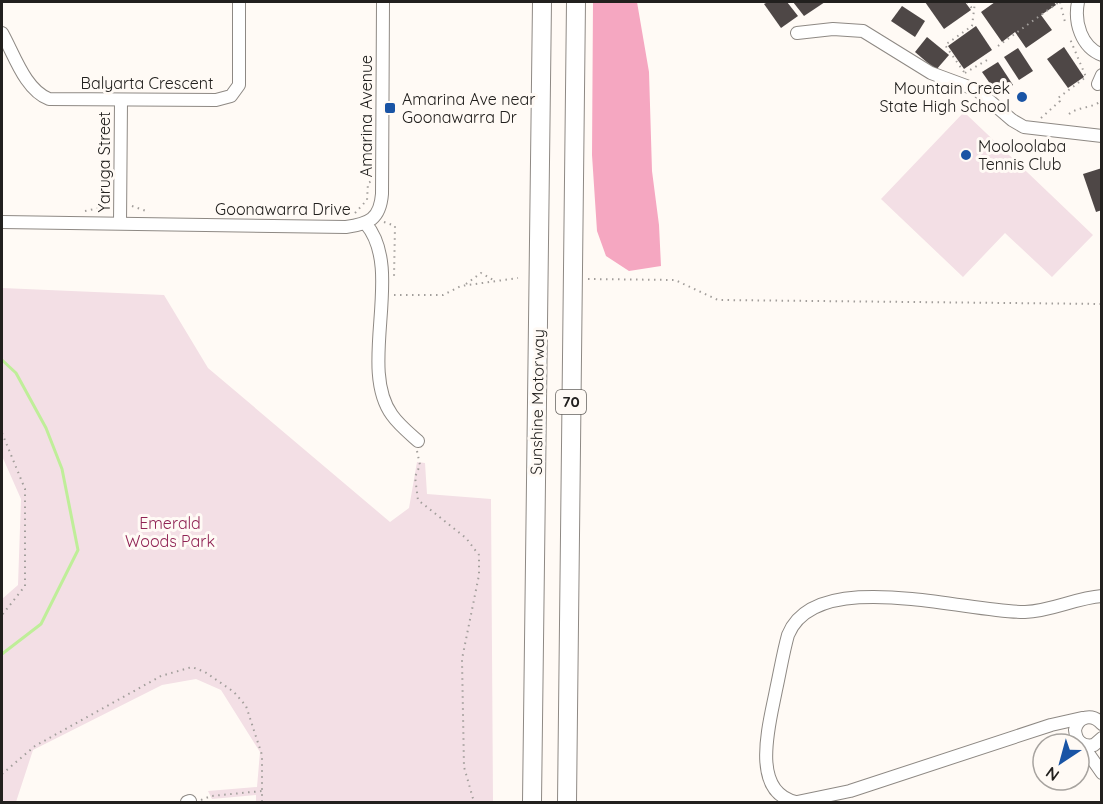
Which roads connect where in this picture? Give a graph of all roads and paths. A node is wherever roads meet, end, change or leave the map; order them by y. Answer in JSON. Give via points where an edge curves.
{"nodes":[{"id":1,"x":240,"y":2,"type":"edge"},
{"id":2,"x":383,"y":2,"type":"edge"},
{"id":3,"x":542,"y":2,"type":"edge"},
{"id":4,"x":576,"y":2,"type":"edge"},
{"id":5,"x":967,"y":2,"type":"edge"},
{"id":6,"x":975,"y":2,"type":"edge"},
{"id":7,"x":1057,"y":2,"type":"edge"},
{"id":8,"x":1078,"y":2,"type":"edge"},
{"id":9,"x":974,"y":11,"type":"junction"},
{"id":10,"x":2,"y":33,"type":"edge"},
{"id":11,"x":797,"y":33,"type":"dead end"},
{"id":12,"x":998,"y":46,"type":"dead end"},
{"id":13,"x":1101,"y":55,"type":"edge"},
{"id":14,"x":987,"y":60,"type":"dead end"},
{"id":15,"x":1074,"y":61,"type":"dead end"},
{"id":16,"x":965,"y":73,"type":"junction"},
{"id":17,"x":974,"y":80,"type":"dead end"},
{"id":18,"x":1101,"y":100,"type":"edge"},
{"id":19,"x":121,"y":101,"type":"junction"},
{"id":20,"x":1069,"y":114,"type":"dead end"},
{"id":21,"x":1040,"y":119,"type":"dead end"},
{"id":22,"x":1101,"y":136,"type":"edge"},
{"id":23,"x":382,"y":175,"type":"junction"},
{"id":24,"x":110,"y":205,"type":"dead end"},
{"id":25,"x":129,"y":206,"type":"dead end"},
{"id":26,"x":78,"y":211,"type":"dead end"},
{"id":27,"x":150,"y":212,"type":"dead end"},
{"id":28,"x":309,"y":214,"type":"dead end"},
{"id":29,"x":352,"y":214,"type":"dead end"},
{"id":30,"x":338,"y":215,"type":"dead end"},
{"id":31,"x":2,"y":222,"type":"edge"},
{"id":32,"x":120,"y":223,"type":"junction"},
{"id":33,"x":366,"y":224,"type":"junction"},
{"id":34,"x":386,"y":224,"type":"dead end"},
{"id":35,"x":518,"y":278,"type":"dead end"},
{"id":36,"x":585,"y":279,"type":"dead end"},
{"id":37,"x":495,"y":281,"type":"junction"},
{"id":38,"x":465,"y":285,"type":"junction"},
{"id":39,"x":388,"y":295,"type":"junction"},
{"id":40,"x":1101,"y":304,"type":"edge"},
{"id":41,"x":2,"y":433,"type":"edge"},
{"id":42,"x":418,"y":441,"type":"joint"},
{"id":43,"x":1101,"y":596,"type":"edge"},
{"id":44,"x":2,"y":615,"type":"edge"},
{"id":45,"x":1101,"y":712,"type":"edge"},
{"id":46,"x":1083,"y":718,"type":"junction"},
{"id":47,"x":1101,"y":724,"type":"edge"},
{"id":48,"x":1042,"y":729,"type":"junction"},
{"id":49,"x":1060,"y":732,"type":"edge"},
{"id":50,"x":1076,"y":732,"type":"edge"},
{"id":51,"x":1101,"y":748,"type":"edge"},
{"id":52,"x":1101,"y":758,"type":"edge"},
{"id":53,"x":1091,"y":759,"type":"edge"},
{"id":54,"x":1101,"y":773,"type":"edge"},
{"id":55,"x":2,"y":774,"type":"edge"},
{"id":56,"x":262,"y":791,"type":"junction"},
{"id":57,"x":188,"y":802,"type":"edge"},
{"id":58,"x":262,"y":802,"type":"edge"},
{"id":59,"x":474,"y":802,"type":"edge"},
{"id":60,"x":532,"y":802,"type":"edge"},
{"id":61,"x":567,"y":802,"type":"edge"},
{"id":62,"x":796,"y":802,"type":"edge"}],
"edges":[{"from":1,"to":19,"type":"street","name":"Balyarta Crescent","via":[[239,85],[231,96],[216,100]]},
{"from":2,"to":23,"type":"street","name":"Amarina Avenue"},
{"from":3,"to":60,"type":"highway","name":"Sunshine Motorway","number":"70"},
{"from":4,"to":61,"type":"highway","name":"Sunshine Motorway","number":"70"},
{"from":5,"to":9,"type":"path"},
{"from":6,"to":9,"type":"path"},
{"from":7,"to":12,"type":"path"},
{"from":8,"to":13,"type":"street","via":[[1084,44]]},
{"from":9,"to":16,"type":"path","via":[[972,26],[945,45]]},
{"from":10,"to":19,"type":"street","name":"Balyarta Crescent","via":[[40,95],[49,99]]},
{"from":11,"to":22,"type":"street","via":[[833,28],[863,31],[931,73],[977,90],[1024,127]]},
{"from":14,"to":16,"type":"path"},
{"from":15,"to":21,"type":"path","via":[[1079,58],[1086,77],[1058,98],[1060,101]]},
{"from":16,"to":17,"type":"path"},
{"from":18,"to":20,"type":"path"},
{"from":19,"to":32,"type":"street","name":"Yaruga Street"},
{"from":23,"to":29,"type":"path","via":[[368,183],[365,204]]},
{"from":23,"to":33,"type":"street","name":"Amarina Avenue","via":[[379,211]]},
{"from":24,"to":26,"type":"path"},
{"from":25,"to":27,"type":"path"},
{"from":28,"to":30,"type":"path"},
{"from":31,"to":32,"type":"street","name":"Goonawarra Drive"},
{"from":32,"to":33,"type":"street","name":"Goonawarra Drive","via":[[346,227]]},
{"from":33,"to":39,"type":"street","name":"Goonawarra Drive","via":[[379,246]]},
{"from":34,"to":39,"type":"path","via":[[395,226]]},
{"from":35,"to":37,"type":"path"},
{"from":36,"to":40,"type":"path","via":[[675,280],[718,300]]},
{"from":37,"to":38,"type":"path"},
{"from":37,"to":38,"type":"path","via":[[481,273]]},
{"from":38,"to":39,"type":"path","via":[[443,295]]},
{"from":39,"to":42,"type":"street","name":"Goonawarra Drive","via":[[378,358],[382,388],[391,414]]},
{"from":41,"to":44,"type":"path","via":[[25,489],[25,586]]},
{"from":42,"to":59,"type":"path","via":[[418,500],[466,538],[479,555],[479,574],[462,659],[464,767]]},
{"from":43,"to":62,"type":"street","via":[[1027,612],[871,597],[834,601],[808,610],[788,635],[767,743],[771,784],[783,797]]},
{"from":45,"to":46,"type":"street"},
{"from":46,"to":47,"type":"street","via":[[1095,718]]},
{"from":46,"to":48,"type":"street"},
{"from":46,"to":50,"type":"street","via":[[1075,727]]},
{"from":48,"to":49,"type":"street"},
{"from":48,"to":62,"type":"street","via":[[850,791]]},
{"from":51,"to":52,"type":"street"},
{"from":53,"to":54,"type":"street"},
{"from":55,"to":56,"type":"path","via":[[35,746],[161,676],[192,667],[234,692],[246,706],[262,755]]},
{"from":56,"to":57,"type":"path"},
{"from":56,"to":58,"type":"path"}]}
